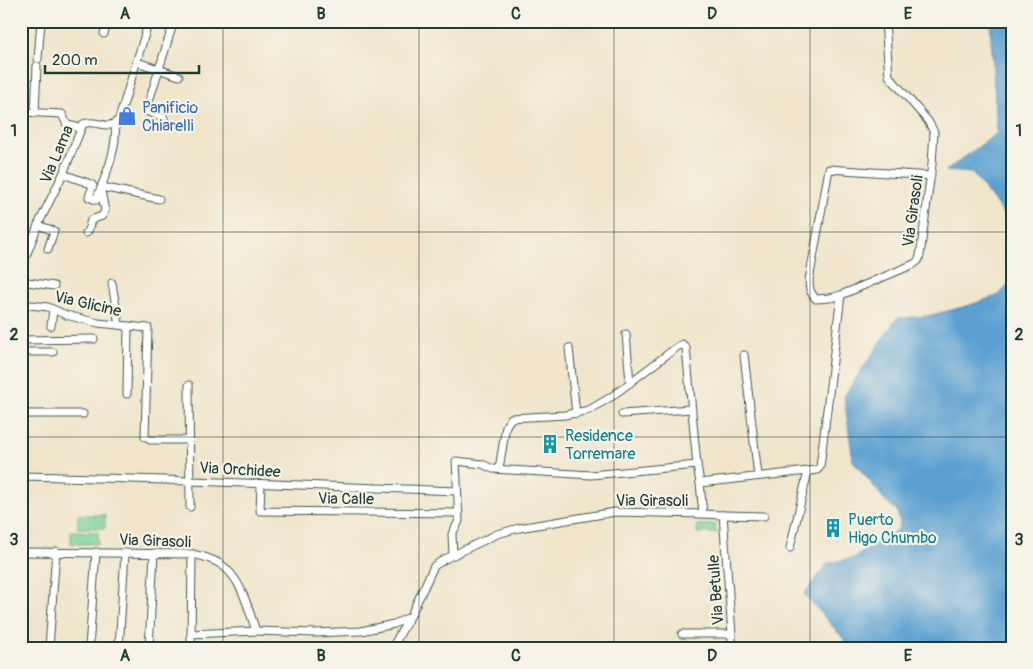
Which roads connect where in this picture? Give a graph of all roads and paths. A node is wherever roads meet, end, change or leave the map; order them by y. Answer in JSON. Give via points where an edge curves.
{"nodes":[{"id":1,"x":41,"y":21,"type":"edge"},
{"id":2,"x":107,"y":21,"type":"edge"},
{"id":3,"x":149,"y":21,"type":"edge"},
{"id":4,"x":174,"y":21,"type":"edge"},
{"id":5,"x":885,"y":21,"type":"edge"},
{"id":6,"x":104,"y":34,"type":"dead end"},
{"id":7,"x":137,"y":62,"type":"junction"},
{"id":8,"x":159,"y":70,"type":"junction"},
{"id":9,"x":179,"y":76,"type":"dead end"},
{"id":10,"x":21,"y":112,"type":"edge"},
{"id":11,"x":35,"y":113,"type":"junction"},
{"id":12,"x":164,"y":118,"type":"dead end"},
{"id":13,"x":115,"y":124,"type":"junction"},
{"id":14,"x":81,"y":128,"type":"junction"},
{"id":15,"x":63,"y":174,"type":"junction"},
{"id":16,"x":931,"y":176,"type":"junction"},
{"id":17,"x":102,"y":189,"type":"junction"},
{"id":18,"x":159,"y":199,"type":"dead end"},
{"id":19,"x":38,"y":225,"type":"junction"},
{"id":20,"x":86,"y":233,"type":"dead end"},
{"id":21,"x":48,"y":249,"type":"dead end"},
{"id":22,"x":21,"y":269,"type":"edge"},
{"id":23,"x":21,"y":281,"type":"edge"},
{"id":24,"x":112,"y":283,"type":"dead end"},
{"id":25,"x":54,"y":286,"type":"dead end"},
{"id":26,"x":841,"y":295,"type":"junction"},
{"id":27,"x":21,"y":304,"type":"edge"},
{"id":28,"x":53,"y":310,"type":"junction"},
{"id":29,"x":119,"y":325,"type":"junction"},
{"id":30,"x":50,"y":326,"type":"dead end"},
{"id":31,"x":128,"y":326,"type":"junction"},
{"id":32,"x":626,"y":334,"type":"dead end"},
{"id":33,"x":94,"y":339,"type":"dead end"},
{"id":34,"x":21,"y":340,"type":"edge"},
{"id":35,"x":569,"y":348,"type":"dead end"},
{"id":36,"x":21,"y":352,"type":"edge"},
{"id":37,"x":53,"y":352,"type":"dead end"},
{"id":38,"x":744,"y":355,"type":"dead end"},
{"id":39,"x":630,"y":383,"type":"junction"},
{"id":40,"x":189,"y":385,"type":"dead end"},
{"id":41,"x":127,"y":394,"type":"dead end"},
{"id":42,"x":692,"y":409,"type":"junction"},
{"id":43,"x":21,"y":414,"type":"edge"},
{"id":44,"x":82,"y":414,"type":"dead end"},
{"id":45,"x":576,"y":414,"type":"junction"},
{"id":46,"x":622,"y":414,"type":"dead end"},
{"id":47,"x":189,"y":440,"type":"junction"},
{"id":48,"x":697,"y":465,"type":"junction"},
{"id":49,"x":499,"y":469,"type":"junction"},
{"id":50,"x":808,"y":471,"type":"junction"},
{"id":51,"x":21,"y":476,"type":"edge"},
{"id":52,"x":758,"y":476,"type":"junction"},
{"id":53,"x":190,"y":480,"type":"junction"},
{"id":54,"x":700,"y":483,"type":"junction"},
{"id":55,"x":261,"y":484,"type":"junction"},
{"id":56,"x":457,"y":491,"type":"junction"},
{"id":57,"x":190,"y":506,"type":"dead end"},
{"id":58,"x":459,"y":513,"type":"junction"},
{"id":59,"x":703,"y":514,"type":"junction"},
{"id":60,"x":723,"y":515,"type":"junction"},
{"id":61,"x":764,"y":516,"type":"dead end"},
{"id":62,"x":790,"y":548,"type":"dead end"},
{"id":63,"x":56,"y":551,"type":"junction"},
{"id":64,"x":21,"y":552,"type":"edge"},
{"id":65,"x":96,"y":552,"type":"junction"},
{"id":66,"x":125,"y":552,"type":"junction"},
{"id":67,"x":154,"y":553,"type":"junction"},
{"id":68,"x":192,"y":554,"type":"junction"},
{"id":69,"x":453,"y":555,"type":"junction"},
{"id":70,"x":410,"y":617,"type":"junction"},
{"id":71,"x":256,"y":631,"type":"junction"},
{"id":72,"x":192,"y":634,"type":"junction"},
{"id":73,"x":682,"y":634,"type":"dead end"},
{"id":74,"x":732,"y":634,"type":"junction"},
{"id":75,"x":49,"y":648,"type":"edge"},
{"id":76,"x":90,"y":648,"type":"edge"},
{"id":77,"x":119,"y":648,"type":"edge"},
{"id":78,"x":149,"y":648,"type":"edge"},
{"id":79,"x":191,"y":648,"type":"edge"},
{"id":80,"x":392,"y":648,"type":"edge"},
{"id":81,"x":732,"y":648,"type":"edge"}],
"edges":[{"from":1,"to":11,"type":"street"},
{"from":2,"to":6,"type":"street"},
{"from":3,"to":7,"type":"street"},
{"from":4,"to":8,"type":"street"},
{"from":5,"to":16,"type":"street","name":"Via Girasoli","via":[[889,76],[934,132]]},
{"from":7,"to":8,"type":"street"},
{"from":7,"to":13,"type":"street"},
{"from":8,"to":9,"type":"street"},
{"from":8,"to":12,"type":"street","via":[[146,112]]},
{"from":10,"to":11,"type":"street"},
{"from":11,"to":14,"type":"street","via":[[62,114],[67,125]]},
{"from":13,"to":14,"type":"street","name":"Via Lama","via":[[90,122]]},
{"from":13,"to":17,"type":"street","via":[[111,159]]},
{"from":14,"to":15,"type":"street","name":"Via Lama"},
{"from":15,"to":17,"type":"street","via":[[91,184],[89,198],[96,200]]},
{"from":15,"to":19,"type":"street","name":"Via Lama"},
{"from":16,"to":26,"type":"street","name":"Via Girasoli","via":[[918,261]]},
{"from":16,"to":26,"type":"street","via":[[829,169],[809,288],[816,299]]},
{"from":17,"to":18,"type":"street"},
{"from":17,"to":20,"type":"street","via":[[105,211],[102,216],[91,220]]},
{"from":19,"to":21,"type":"street","via":[[54,231]]},
{"from":19,"to":22,"type":"street","name":"Via Lama"},
{"from":23,"to":25,"type":"street"},
{"from":24,"to":29,"type":"street"},
{"from":26,"to":50,"type":"street","via":[[820,467]]},
{"from":27,"to":28,"type":"street","name":"Via Glicine"},
{"from":28,"to":29,"type":"street","name":"Via Glicine","via":[[98,323]]},
{"from":28,"to":30,"type":"street"},
{"from":29,"to":31,"type":"street","name":"Via Glicine"},
{"from":31,"to":41,"type":"street"},
{"from":31,"to":47,"type":"street","name":"Via Glicine","via":[[148,328],[148,438]]},
{"from":32,"to":39,"type":"street"},
{"from":33,"to":34,"type":"street"},
{"from":35,"to":45,"type":"street"},
{"from":36,"to":37,"type":"street"},
{"from":38,"to":52,"type":"street"},
{"from":39,"to":42,"type":"street","via":[[682,344],[685,346]]},
{"from":39,"to":45,"type":"street","via":[[602,403]]},
{"from":40,"to":47,"type":"street"},
{"from":42,"to":46,"type":"street"},
{"from":42,"to":48,"type":"street"},
{"from":43,"to":44,"type":"street"},
{"from":45,"to":49,"type":"street","via":[[512,418],[506,426]]},
{"from":47,"to":53,"type":"street"},
{"from":48,"to":49,"type":"street","via":[[591,475]]},
{"from":48,"to":54,"type":"street"},
{"from":49,"to":56,"type":"street","via":[[456,461]]},
{"from":50,"to":52,"type":"street","name":"Via Girasoli"},
{"from":50,"to":62,"type":"street"},
{"from":51,"to":53,"type":"street","name":"Via Orchidee"},
{"from":52,"to":54,"type":"street","name":"Via Girasoli"},
{"from":53,"to":55,"type":"street","name":"Via Orchidee"},
{"from":53,"to":57,"type":"street"},
{"from":54,"to":59,"type":"street","name":"Via Girasoli"},
{"from":55,"to":56,"type":"street","name":"Via Orchidee"},
{"from":55,"to":58,"type":"street","name":"Via Calle","via":[[260,511]]},
{"from":56,"to":58,"type":"street"},
{"from":58,"to":69,"type":"street","via":[[459,521],[452,534]]},
{"from":59,"to":60,"type":"street"},
{"from":59,"to":69,"type":"street","name":"Via Girasoli","via":[[615,512],[519,528],[497,534]]},
{"from":60,"to":61,"type":"street"},
{"from":60,"to":74,"type":"street","name":"Via Betulle"},
{"from":63,"to":64,"type":"street","name":"Via Girasoli"},
{"from":63,"to":65,"type":"street","name":"Via Girasoli"},
{"from":63,"to":75,"type":"street"},
{"from":65,"to":66,"type":"street","name":"Via Girasoli"},
{"from":65,"to":76,"type":"street"},
{"from":66,"to":67,"type":"street","name":"Via Girasoli"},
{"from":66,"to":77,"type":"street"},
{"from":67,"to":68,"type":"street","name":"Via Girasoli"},
{"from":67,"to":78,"type":"street"},
{"from":68,"to":71,"type":"street","name":"Via Girasoli","via":[[222,565],[232,577],[243,592]]},
{"from":68,"to":72,"type":"street"},
{"from":69,"to":70,"type":"street","name":"Via Girasoli","via":[[434,566]]},
{"from":70,"to":71,"type":"street","via":[[361,631]]},
{"from":70,"to":80,"type":"street","name":"Via Girasoli"},
{"from":71,"to":72,"type":"street"},
{"from":72,"to":79,"type":"street"},
{"from":73,"to":74,"type":"street","name":"Via Betulle"},
{"from":74,"to":81,"type":"street"}]}
